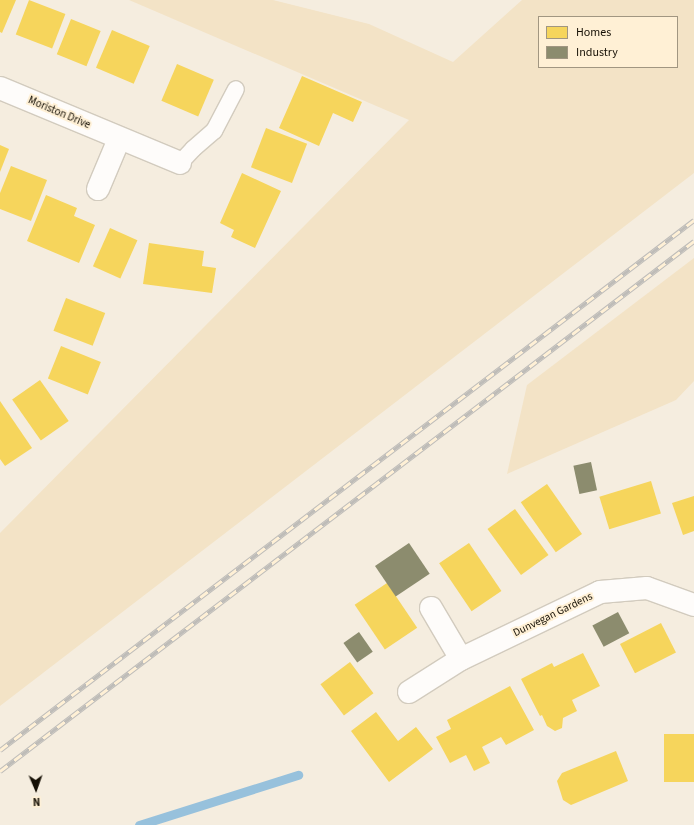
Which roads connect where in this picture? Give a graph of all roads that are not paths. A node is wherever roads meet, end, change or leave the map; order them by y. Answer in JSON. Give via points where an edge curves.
{"nodes":[{"id":1,"x":0,"y":88,"type":"edge"},
{"id":2,"x":236,"y":89,"type":"dead end"},
{"id":3,"x":119,"y":139,"type":"junction"},
{"id":4,"x":180,"y":163,"type":"joint"},
{"id":5,"x":98,"y":189,"type":"dead end"},
{"id":6,"x":694,"y":605,"type":"edge"},
{"id":7,"x":431,"y":608,"type":"dead end"},
{"id":8,"x":461,"y":658,"type":"junction"},
{"id":9,"x":409,"y":692,"type":"dead end"}],
"edges":[{"from":1,"to":3,"type":"street","name":"Moriston Drive"},
{"from":2,"to":4,"type":"lane","via":[[214,131]]},
{"from":3,"to":4,"type":"street","name":"Moriston Drive"},
{"from":3,"to":5,"type":"street"},
{"from":6,"to":8,"type":"street","name":"Dunvegan Gardens","via":[[647,588],[600,592]]},
{"from":7,"to":8,"type":"street"},
{"from":8,"to":9,"type":"street","name":"Dunvegan Gardens"}]}
